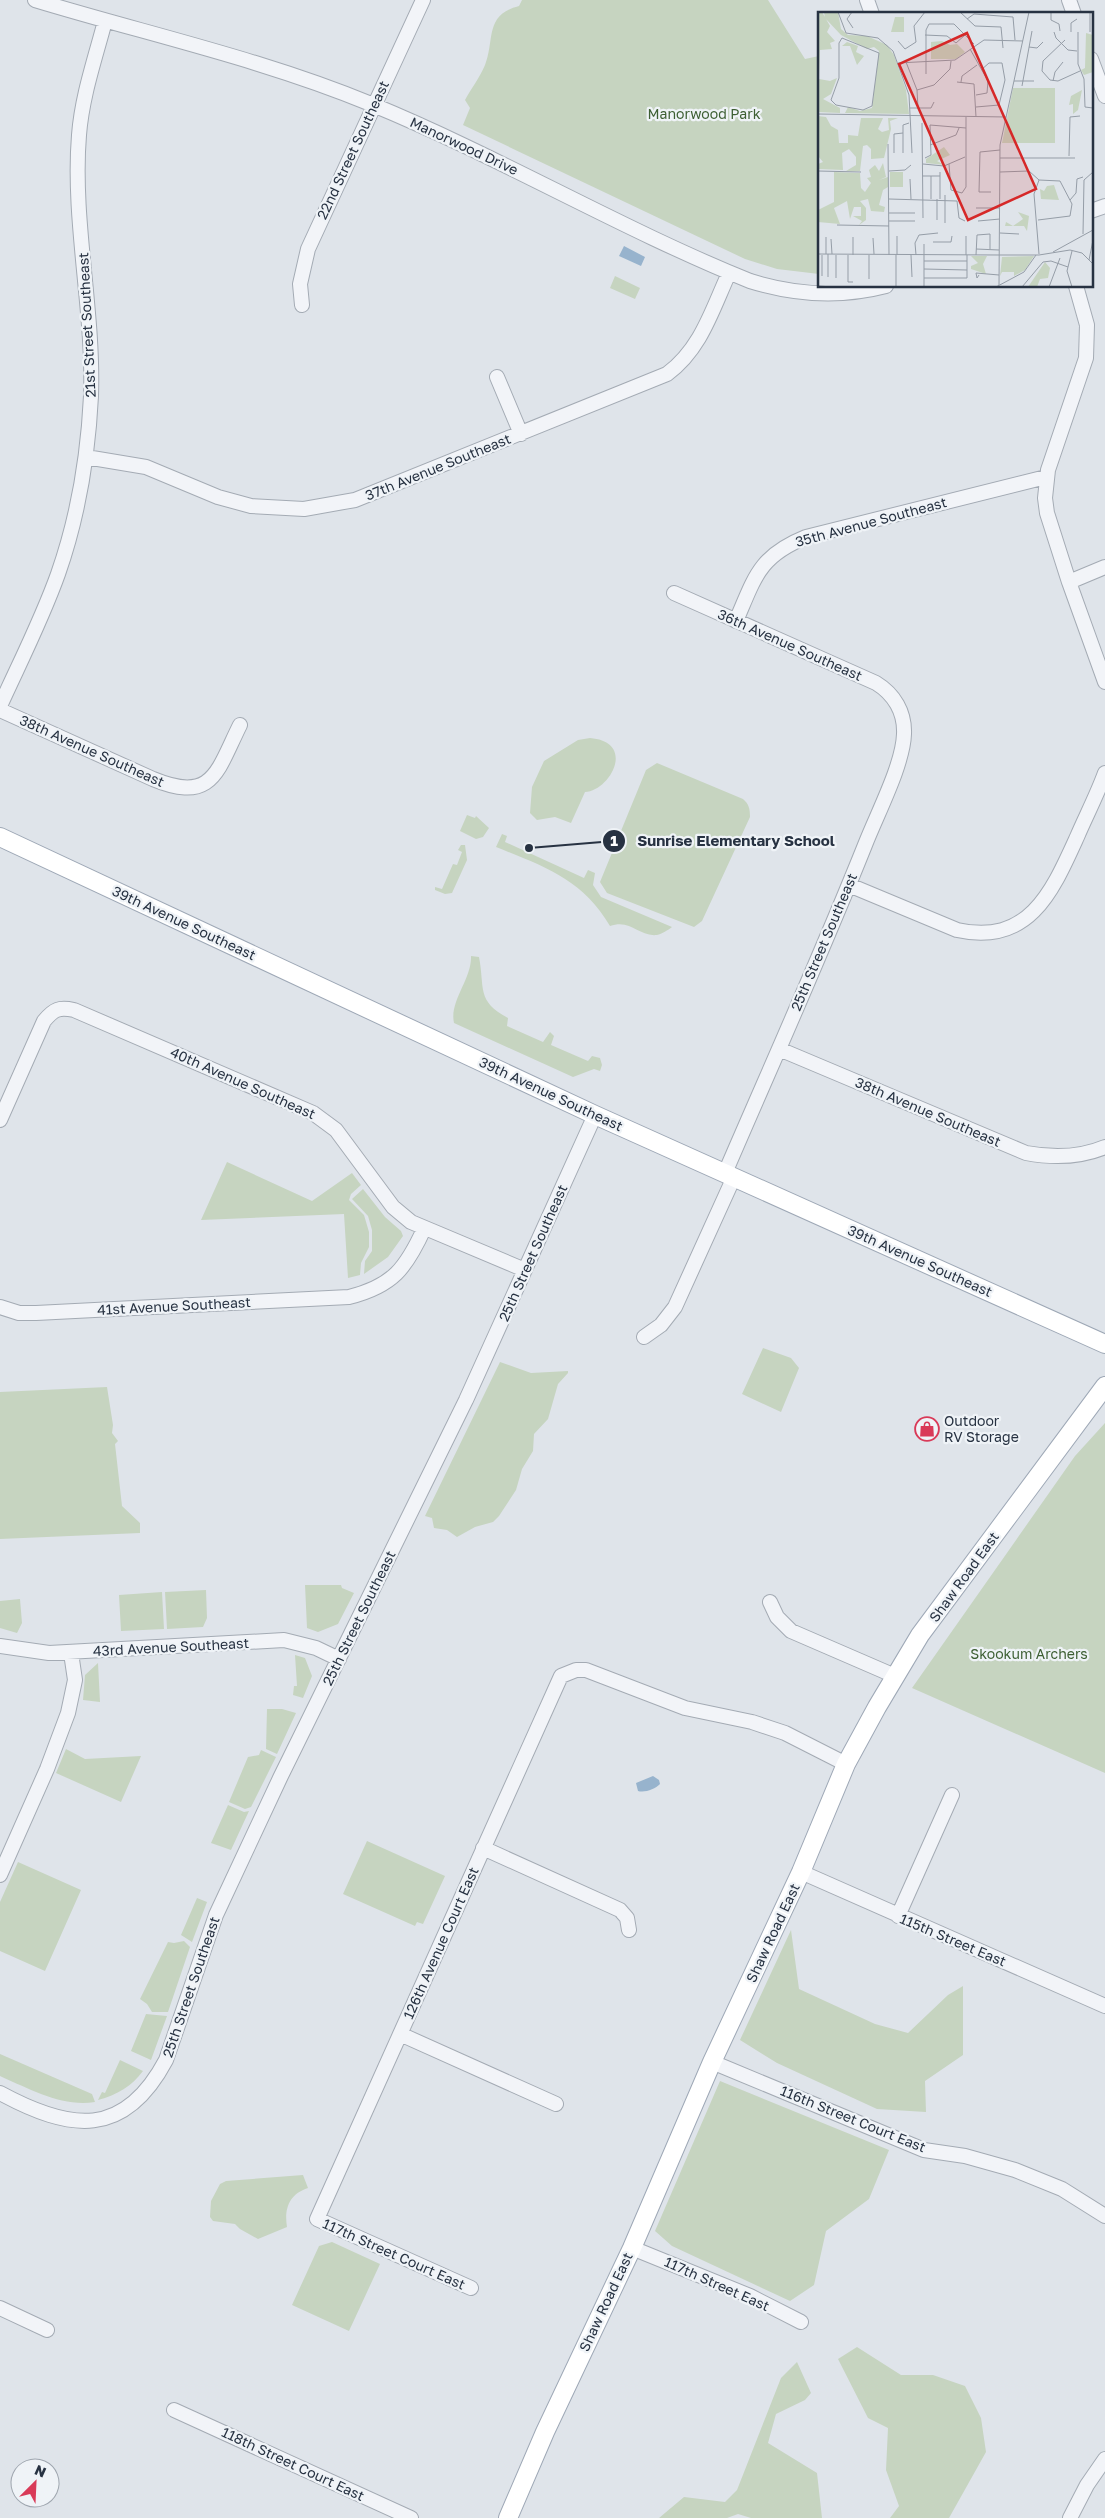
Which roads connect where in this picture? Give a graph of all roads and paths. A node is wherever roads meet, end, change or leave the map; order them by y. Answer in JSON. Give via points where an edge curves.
{"nodes":[{"id":1,"x":35,"y":0,"type":"edge"},
{"id":2,"x":423,"y":0,"type":"edge"},
{"id":3,"x":867,"y":0,"type":"edge"},
{"id":4,"x":871,"y":12,"type":"edge"},
{"id":5,"x":105,"y":21,"type":"junction"},
{"id":6,"x":1092,"y":62,"type":"edge"},
{"id":7,"x":1105,"y":96,"type":"edge"},
{"id":8,"x":373,"y":105,"type":"junction"},
{"id":9,"x":1105,"y":206,"type":"edge"},
{"id":10,"x":1092,"y":211,"type":"edge"},
{"id":11,"x":729,"y":273,"type":"junction"},
{"id":12,"x":875,"y":288,"type":"edge"},
{"id":13,"x":1077,"y":288,"type":"edge"},
{"id":14,"x":302,"y":305,"type":"dead end"},
{"id":15,"x":497,"y":377,"type":"dead end"},
{"id":16,"x":521,"y":434,"type":"junction"},
{"id":17,"x":86,"y":457,"type":"junction"},
{"id":18,"x":1046,"y":477,"type":"junction"},
{"id":19,"x":1105,"y":567,"type":"edge"},
{"id":20,"x":1069,"y":582,"type":"junction"},
{"id":21,"x":674,"y":593,"type":"dead end"},
{"id":22,"x":736,"y":621,"type":"junction"},
{"id":23,"x":1105,"y":682,"type":"edge"},
{"id":24,"x":0,"y":706,"type":"edge"},
{"id":25,"x":898,"y":706,"type":"joint"},
{"id":26,"x":0,"y":710,"type":"edge"},
{"id":27,"x":240,"y":724,"type":"dead end"},
{"id":28,"x":1105,"y":773,"type":"edge"},
{"id":29,"x":0,"y":837,"type":"edge"},
{"id":30,"x":849,"y":885,"type":"junction"},
{"id":31,"x":778,"y":1049,"type":"junction"},
{"id":32,"x":595,"y":1115,"type":"junction"},
{"id":33,"x":0,"y":1120,"type":"edge"},
{"id":34,"x":1105,"y":1146,"type":"edge"},
{"id":35,"x":729,"y":1175,"type":"junction"},
{"id":36,"x":424,"y":1229,"type":"junction"},
{"id":37,"x":525,"y":1270,"type":"junction"},
{"id":38,"x":0,"y":1307,"type":"edge"},
{"id":39,"x":644,"y":1337,"type":"dead end"},
{"id":40,"x":1105,"y":1344,"type":"edge"},
{"id":41,"x":1105,"y":1386,"type":"edge"},
{"id":42,"x":770,"y":1602,"type":"dead end"},
{"id":43,"x":0,"y":1646,"type":"edge"},
{"id":44,"x":71,"y":1652,"type":"junction"},
{"id":45,"x":339,"y":1659,"type":"junction"},
{"id":46,"x":895,"y":1676,"type":"junction"},
{"id":47,"x":846,"y":1764,"type":"junction"},
{"id":48,"x":952,"y":1795,"type":"dead end"},
{"id":49,"x":483,"y":1848,"type":"junction"},
{"id":50,"x":802,"y":1872,"type":"junction"},
{"id":51,"x":0,"y":1875,"type":"edge"},
{"id":52,"x":898,"y":1916,"type":"junction"},
{"id":53,"x":629,"y":1930,"type":"dead end"},
{"id":54,"x":1105,"y":2006,"type":"edge"},
{"id":55,"x":400,"y":2034,"type":"junction"},
{"id":56,"x":712,"y":2062,"type":"junction"},
{"id":57,"x":0,"y":2093,"type":"edge"},
{"id":58,"x":556,"y":2104,"type":"dead end"},
{"id":59,"x":1105,"y":2216,"type":"edge"},
{"id":60,"x":317,"y":2219,"type":"joint"},
{"id":61,"x":632,"y":2248,"type":"junction"},
{"id":62,"x":470,"y":2288,"type":"dead end"},
{"id":63,"x":0,"y":2308,"type":"edge"},
{"id":64,"x":801,"y":2322,"type":"dead end"},
{"id":65,"x":47,"y":2330,"type":"dead end"},
{"id":66,"x":174,"y":2410,"type":"dead end"},
{"id":67,"x":1105,"y":2459,"type":"edge"},
{"id":68,"x":411,"y":2518,"type":"edge"},
{"id":69,"x":508,"y":2518,"type":"edge"},
{"id":70,"x":1070,"y":2518,"type":"edge"}],
"edges":[{"from":1,"to":5,"type":"street","name":"Manorwood Drive"},
{"from":2,"to":8,"type":"street","name":"22nd Street Southeast"},
{"from":3,"to":4,"type":"street"},
{"from":5,"to":8,"type":"street","name":"Manorwood Drive","via":[[283,70]]},
{"from":5,"to":17,"type":"street","name":"21st Street Southeast","via":[[86,90],[79,136],[91,363]]},
{"from":6,"to":7,"type":"street"},
{"from":8,"to":11,"type":"street","name":"Manorwood Drive"},
{"from":8,"to":14,"type":"street","name":"22nd Street Southeast","via":[[308,249],[300,284]]},
{"from":9,"to":10,"type":"street"},
{"from":11,"to":12,"type":"street","name":"Manorwood Drive","via":[[769,287],[807,294],[843,294]]},
{"from":11,"to":16,"type":"street","name":"37th Avenue Southeast","via":[[701,336],[679,365],[654,380]]},
{"from":13,"to":18,"type":"street","via":[[1087,325],[1086,358]]},
{"from":15,"to":16,"type":"street"},
{"from":16,"to":17,"type":"street","name":"37th Avenue Southeast","via":[[364,497],[304,509],[234,502],[146,467]]},
{"from":17,"to":24,"type":"street","name":"21st Street Southeast","via":[[75,516],[58,574]]},
{"from":18,"to":20,"type":"street","via":[[1048,513]]},
{"from":18,"to":22,"type":"street","name":"35th Avenue Southeast","via":[[788,544],[764,562]]},
{"from":19,"to":20,"type":"street"},
{"from":20,"to":23,"type":"street"},
{"from":21,"to":22,"type":"street","name":"36th Avenue Southeast"},
{"from":22,"to":25,"type":"street","name":"36th Avenue Southeast","via":[[876,683],[887,690]]},
{"from":25,"to":30,"type":"street","name":"25th Street Southeast","via":[[903,722],[901,750]]},
{"from":26,"to":27,"type":"street","name":"38th Avenue Southeast","via":[[160,782],[188,789],[211,779]]},
{"from":28,"to":30,"type":"street","via":[[1057,881],[1034,913],[1010,928],[971,933],[957,930]]},
{"from":29,"to":32,"type":"main road","name":"39th Avenue Southeast"},
{"from":30,"to":31,"type":"street","name":"25th Street Southeast"},
{"from":31,"to":34,"type":"street","name":"38th Avenue Southeast","via":[[1026,1153],[1057,1157]]},
{"from":31,"to":35,"type":"street","name":"25th Street Southeast"},
{"from":32,"to":35,"type":"main road","name":"39th Avenue Southeast"},
{"from":32,"to":37,"type":"street","name":"25th Street Southeast"},
{"from":33,"to":36,"type":"street","name":"40th Avenue Southeast","via":[[44,1021],[60,1007],[74,1010],[319,1117],[336,1130],[393,1207]]},
{"from":35,"to":39,"type":"street","via":[[675,1307],[661,1325]]},
{"from":35,"to":40,"type":"main road","name":"39th Avenue Southeast"},
{"from":36,"to":37,"type":"street","name":"40th Avenue Southeast"},
{"from":36,"to":38,"type":"street","name":"41st Avenue Southeast","via":[[408,1263],[399,1272],[383,1285],[349,1297],[36,1313],[19,1313]]},
{"from":37,"to":45,"type":"street","name":"25th Street Southeast","via":[[466,1400]]},
{"from":41,"to":46,"type":"main road","name":"Shaw Road East","via":[[920,1636]]},
{"from":42,"to":46,"type":"street","via":[[776,1617],[791,1631]]},
{"from":43,"to":44,"type":"street","name":"43rd Avenue Southeast","via":[[33,1652]]},
{"from":44,"to":45,"type":"street","name":"43rd Avenue Southeast","via":[[284,1640],[316,1648]]},
{"from":44,"to":51,"type":"street","via":[[75,1680],[68,1713]]},
{"from":45,"to":57,"type":"street","name":"25th Street Southeast","via":[[216,1915],[166,2060],[146,2092],[119,2114],[86,2121],[52,2117]]},
{"from":46,"to":47,"type":"main road","name":"Shaw Road East"},
{"from":47,"to":49,"type":"street","name":"126th Avenue Court East","via":[[785,1733],[752,1722],[684,1708],[586,1670],[570,1671],[556,1686]]},
{"from":47,"to":50,"type":"main road","name":"Shaw Road East"},
{"from":48,"to":52,"type":"street"},
{"from":49,"to":53,"type":"street","via":[[620,1910],[627,1918]]},
{"from":49,"to":55,"type":"street","name":"126th Avenue Court East"},
{"from":50,"to":52,"type":"street","name":"115th Street East"},
{"from":50,"to":56,"type":"main road","name":"Shaw Road East"},
{"from":52,"to":54,"type":"street","name":"115th Street East"},
{"from":55,"to":58,"type":"street"},
{"from":55,"to":60,"type":"street","name":"126th Avenue Court East"},
{"from":56,"to":59,"type":"street","name":"116th Street Court East","via":[[924,2150],[965,2156],[1015,2170],[1062,2189]]},
{"from":56,"to":61,"type":"main road","name":"Shaw Road East"},
{"from":60,"to":62,"type":"street","name":"117th Street Court East"},
{"from":61,"to":64,"type":"street","name":"117th Street East","via":[[750,2296]]},
{"from":61,"to":69,"type":"main road","name":"Shaw Road East"},
{"from":63,"to":65,"type":"street"},
{"from":66,"to":68,"type":"street","name":"118th Street Court East"},
{"from":67,"to":70,"type":"street","via":[[1086,2485]]}]}
